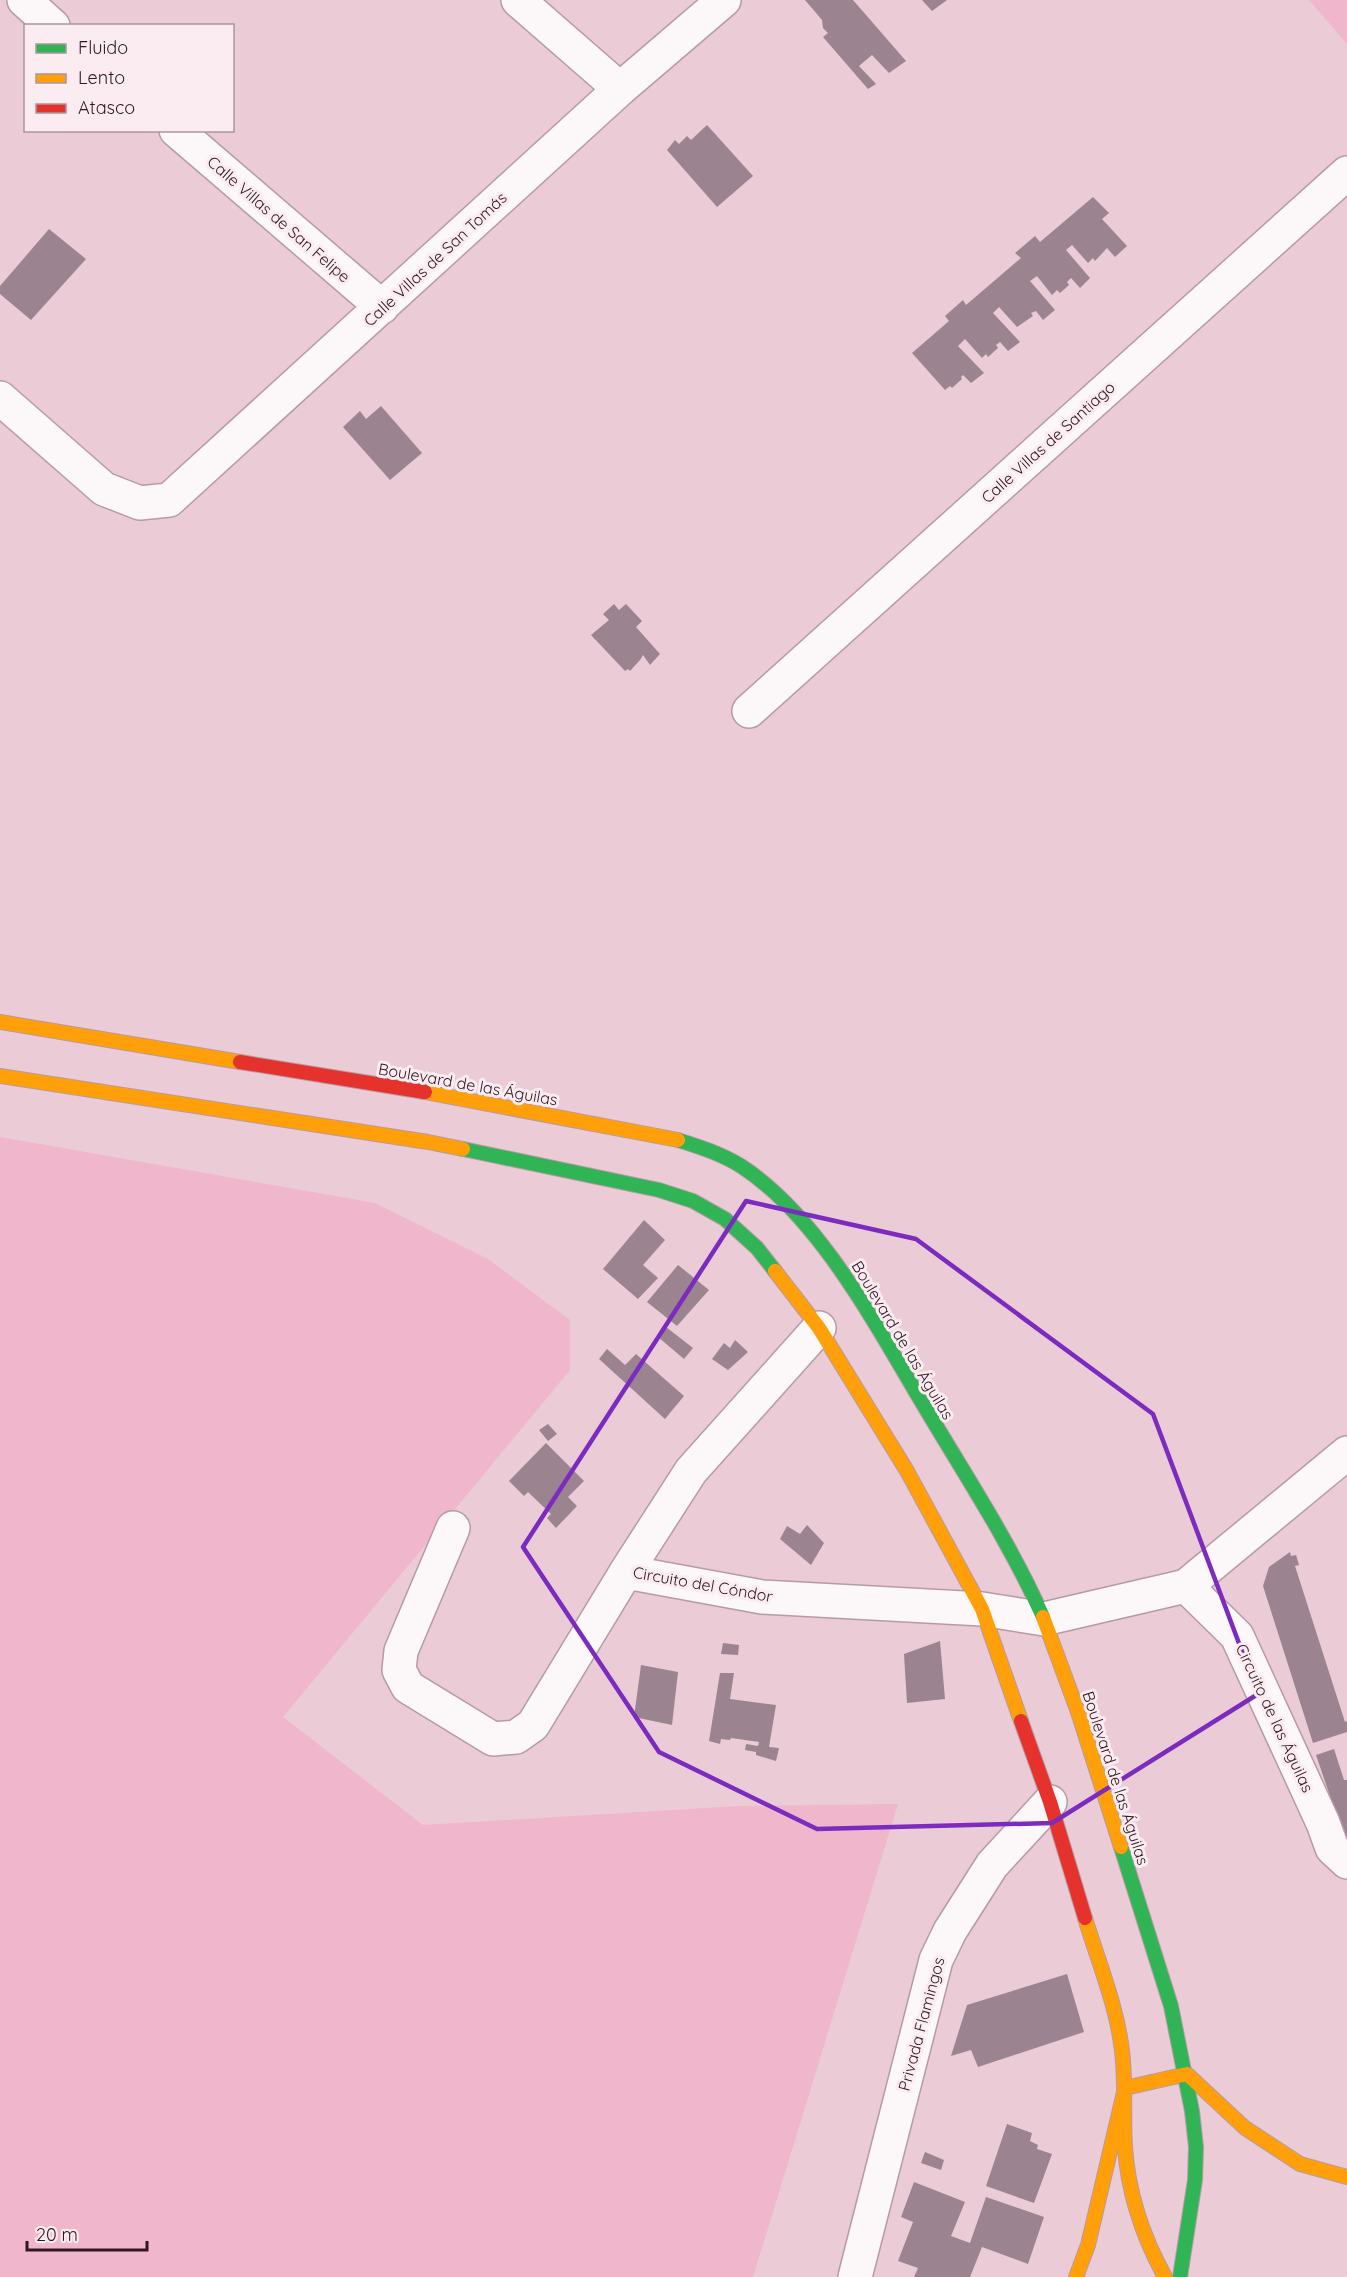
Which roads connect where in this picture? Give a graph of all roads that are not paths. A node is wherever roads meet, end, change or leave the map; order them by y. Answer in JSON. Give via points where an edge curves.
{"nodes":[{"id":1,"x":24,"y":0,"type":"edge"},
{"id":2,"x":518,"y":0,"type":"edge"},
{"id":3,"x":724,"y":0,"type":"edge"},
{"id":4,"x":51,"y":24,"type":"edge"},
{"id":5,"x":620,"y":89,"type":"junction"},
{"id":6,"x":178,"y":132,"type":"edge"},
{"id":7,"x":1347,"y":172,"type":"edge"},
{"id":8,"x":382,"y":307,"type":"junction"},
{"id":9,"x":0,"y":398,"type":"edge"},
{"id":10,"x":749,"y":711,"type":"dead end"},
{"id":11,"x":0,"y":1022,"type":"edge"},
{"id":12,"x":0,"y":1076,"type":"edge"},
{"id":13,"x":819,"y":1328,"type":"junction"},
{"id":14,"x":1347,"y":1453,"type":"edge"},
{"id":15,"x":453,"y":1528,"type":"dead end"},
{"id":16,"x":626,"y":1572,"type":"junction"},
{"id":17,"x":1186,"y":1586,"type":"junction"},
{"id":18,"x":982,"y":1609,"type":"junction"},
{"id":19,"x":1044,"y":1619,"type":"junction"},
{"id":20,"x":1050,"y":1802,"type":"junction"},
{"id":21,"x":1347,"y":1862,"type":"edge"},
{"id":22,"x":1187,"y":2074,"type":"junction"},
{"id":23,"x":1125,"y":2088,"type":"junction"},
{"id":24,"x":1347,"y":2177,"type":"edge"},
{"id":25,"x":855,"y":2277,"type":"edge"},
{"id":26,"x":1076,"y":2277,"type":"edge"},
{"id":27,"x":1165,"y":2277,"type":"edge"},
{"id":28,"x":1180,"y":2277,"type":"edge"}],
"edges":[{"from":1,"to":4,"type":"street"},
{"from":2,"to":5,"type":"street"},
{"from":3,"to":5,"type":"street","name":"Calle Villas de San Tomás"},
{"from":5,"to":8,"type":"street","name":"Calle Villas de San Tomás"},
{"from":6,"to":8,"type":"street","name":"Calle Villas de San Felipe"},
{"from":7,"to":10,"type":"street","name":"Calle Villas de Santiago"},
{"from":8,"to":9,"type":"street","name":"Calle Villas de San Tomás","via":[[169,500],[140,503],[104,489]]},
{"from":11,"to":19,"type":"main road","name":"Boulevard de las Águilas","via":[[418,1091],[675,1139],[717,1153],[755,1176],[811,1230],[854,1287],[1017,1563]]},
{"from":12,"to":13,"type":"main road","via":[[428,1142],[659,1190],[693,1201],[726,1219],[758,1248]]},
{"from":13,"to":16,"type":"street","name":"Circuito del Cóndor","via":[[691,1471]]},
{"from":13,"to":18,"type":"main road","via":[[907,1471]]},
{"from":14,"to":17,"type":"street"},
{"from":15,"to":16,"type":"street","via":[[401,1651],[399,1670],[408,1687],[493,1739],[516,1737],[533,1725]]},
{"from":16,"to":18,"type":"street","name":"Circuito del Cóndor","via":[[762,1596]]},
{"from":17,"to":19,"type":"street"},
{"from":17,"to":21,"type":"street","name":"Circuito de las Águilas","via":[[1237,1636],[1332,1848]]},
{"from":18,"to":19,"type":"street"},
{"from":18,"to":20,"type":"main road"},
{"from":19,"to":22,"type":"main road","name":"Boulevard de las Águilas","via":[[1159,1962]]},
{"from":20,"to":23,"type":"main road","via":[[1113,2009]]},
{"from":20,"to":25,"type":"street","name":"Privada Flamingos","via":[[992,1865],[936,1960]]},
{"from":22,"to":23,"type":"main road"},
{"from":22,"to":24,"type":"main road","via":[[1245,2128],[1300,2164]]},
{"from":22,"to":28,"type":"main road","name":"Boulevard de las Águilas","via":[[1196,2151],[1193,2201]]},
{"from":23,"to":26,"type":"main road","via":[[1088,2245]]},
{"from":23,"to":27,"type":"main road","via":[[1125,2148],[1133,2199]]}]}
